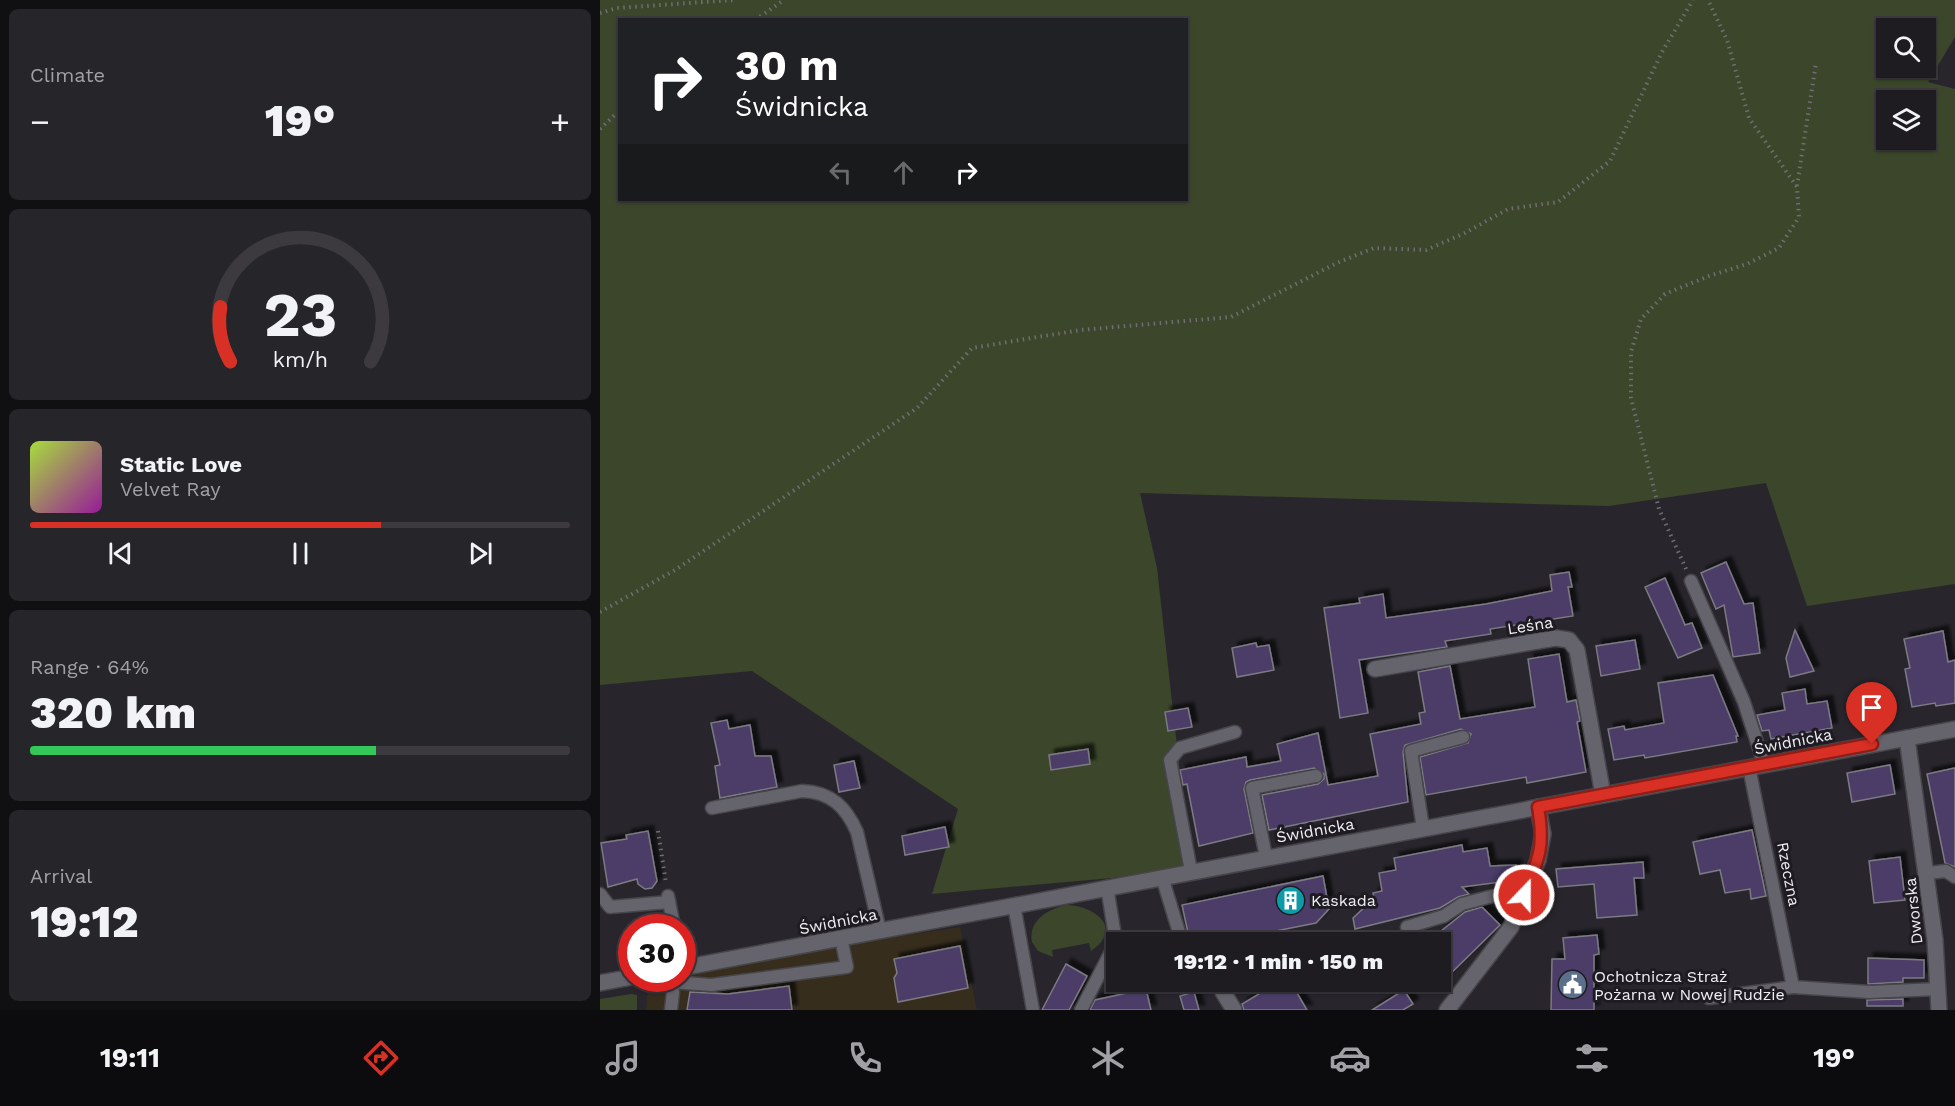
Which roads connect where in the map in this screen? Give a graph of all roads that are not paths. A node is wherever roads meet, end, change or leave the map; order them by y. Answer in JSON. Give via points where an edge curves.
{"nodes":[{"id":1,"x":1691,"y":581,"type":"road end"},
{"id":2,"x":1375,"y":669,"type":"dead end"},
{"id":3,"x":1955,"y":729,"type":"edge"},
{"id":4,"x":1235,"y":732,"type":"dead end"},
{"id":5,"x":1463,"y":737,"type":"dead end"},
{"id":6,"x":1907,"y":738,"type":"junction"},
{"id":7,"x":1756,"y":766,"type":"junction"},
{"id":8,"x":1316,"y":776,"type":"dead end"},
{"id":9,"x":1603,"y":795,"type":"junction"},
{"id":10,"x":1538,"y":807,"type":"junction"},
{"id":11,"x":712,"y":808,"type":"dead end"},
{"id":12,"x":1423,"y":828,"type":"junction"},
{"id":13,"x":1266,"y":857,"type":"junction"},
{"id":14,"x":1191,"y":871,"type":"junction"},
{"id":15,"x":1928,"y":873,"type":"junction"},
{"id":16,"x":1162,"y":877,"type":"junction"},
{"id":17,"x":1955,"y":877,"type":"edge"},
{"id":18,"x":1107,"y":887,"type":"junction"},
{"id":19,"x":600,"y":894,"type":"edge"},
{"id":20,"x":1524,"y":895,"type":"junction"},
{"id":21,"x":1014,"y":905,"type":"junction"},
{"id":22,"x":671,"y":914,"type":"edge"},
{"id":23,"x":1407,"y":927,"type":"dead end"},
{"id":24,"x":880,"y":931,"type":"junction"},
{"id":25,"x":1114,"y":932,"type":"edge"},
{"id":26,"x":1179,"y":932,"type":"edge"},
{"id":27,"x":841,"y":938,"type":"junction"},
{"id":28,"x":1106,"y":961,"type":"edge"},
{"id":29,"x":696,"y":965,"type":"edge"},
{"id":30,"x":618,"y":980,"type":"edge"},
{"id":31,"x":600,"y":983,"type":"edge"},
{"id":32,"x":696,"y":983,"type":"edge"},
{"id":33,"x":1793,"y":987,"type":"junction"},
{"id":34,"x":1938,"y":989,"type":"junction"},
{"id":35,"x":671,"y":992,"type":"edge"},
{"id":36,"x":1223,"y":992,"type":"dead end"},
{"id":37,"x":1709,"y":998,"type":"dead end"},
{"id":38,"x":671,"y":1010,"type":"edge"},
{"id":39,"x":1033,"y":1010,"type":"edge"},
{"id":40,"x":1081,"y":1010,"type":"edge"},
{"id":41,"x":1234,"y":1010,"type":"edge"},
{"id":42,"x":1447,"y":1010,"type":"edge"},
{"id":43,"x":1939,"y":1010,"type":"edge"}],
"edges":[{"from":1,"to":7,"type":"lane","name":"Rzeczna","via":[[1744,702]]},
{"from":2,"to":9,"type":"street","name":"Leśna","via":[[1556,638],[1569,640],[1577,650]]},
{"from":3,"to":6,"type":"street","name":"Świdnicka"},
{"from":4,"to":14,"type":"lane","via":[[1180,748],[1170,760]]},
{"from":5,"to":12,"type":"lane","via":[[1411,751]]},
{"from":6,"to":7,"type":"street","name":"Świdnicka"},
{"from":6,"to":15,"type":"street","name":"Dworska"},
{"from":7,"to":9,"type":"street","name":"Świdnicka"},
{"from":7,"to":33,"type":"lane","name":"Rzeczna"},
{"from":8,"to":13,"type":"lane","via":[[1252,788]]},
{"from":9,"to":10,"type":"street","name":"Świdnicka"},
{"from":10,"to":12,"type":"street","name":"Świdnicka"},
{"from":10,"to":20,"type":"street","via":[[1543,834]]},
{"from":11,"to":24,"type":"lane","via":[[802,791],[817,791],[831,797],[847,812],[857,832]]},
{"from":12,"to":13,"type":"street","name":"Świdnicka"},
{"from":13,"to":14,"type":"street","name":"Świdnicka"},
{"from":14,"to":16,"type":"street","name":"Świdnicka"},
{"from":15,"to":17,"type":"lane","via":[[1946,871]]},
{"from":15,"to":34,"type":"street","name":"Dworska"},
{"from":16,"to":18,"type":"street","name":"Świdnicka"},
{"from":16,"to":26,"type":"lane"},
{"from":18,"to":21,"type":"street","name":"Świdnicka"},
{"from":18,"to":25,"type":"lane"},
{"from":19,"to":22,"type":"lane","via":[[610,907],[668,899]]},
{"from":20,"to":23,"type":"lane","via":[[1492,896],[1462,904],[1444,916]]},
{"from":20,"to":42,"type":"street","via":[[1511,927]]},
{"from":21,"to":24,"type":"street","name":"Świdnicka"},
{"from":21,"to":39,"type":"lane"},
{"from":24,"to":27,"type":"street","name":"Świdnicka"},
{"from":27,"to":29,"type":"street","name":"Świdnicka"},
{"from":27,"to":32,"type":"lane","via":[[847,967],[711,985]]},
{"from":28,"to":40,"type":"lane"},
{"from":30,"to":31,"type":"street"},
{"from":33,"to":34,"type":"lane","via":[[1869,992]]},
{"from":33,"to":37,"type":"lane"},
{"from":34,"to":43,"type":"street","name":"Dworska"},
{"from":35,"to":38,"type":"lane"},
{"from":36,"to":41,"type":"street"}]}
